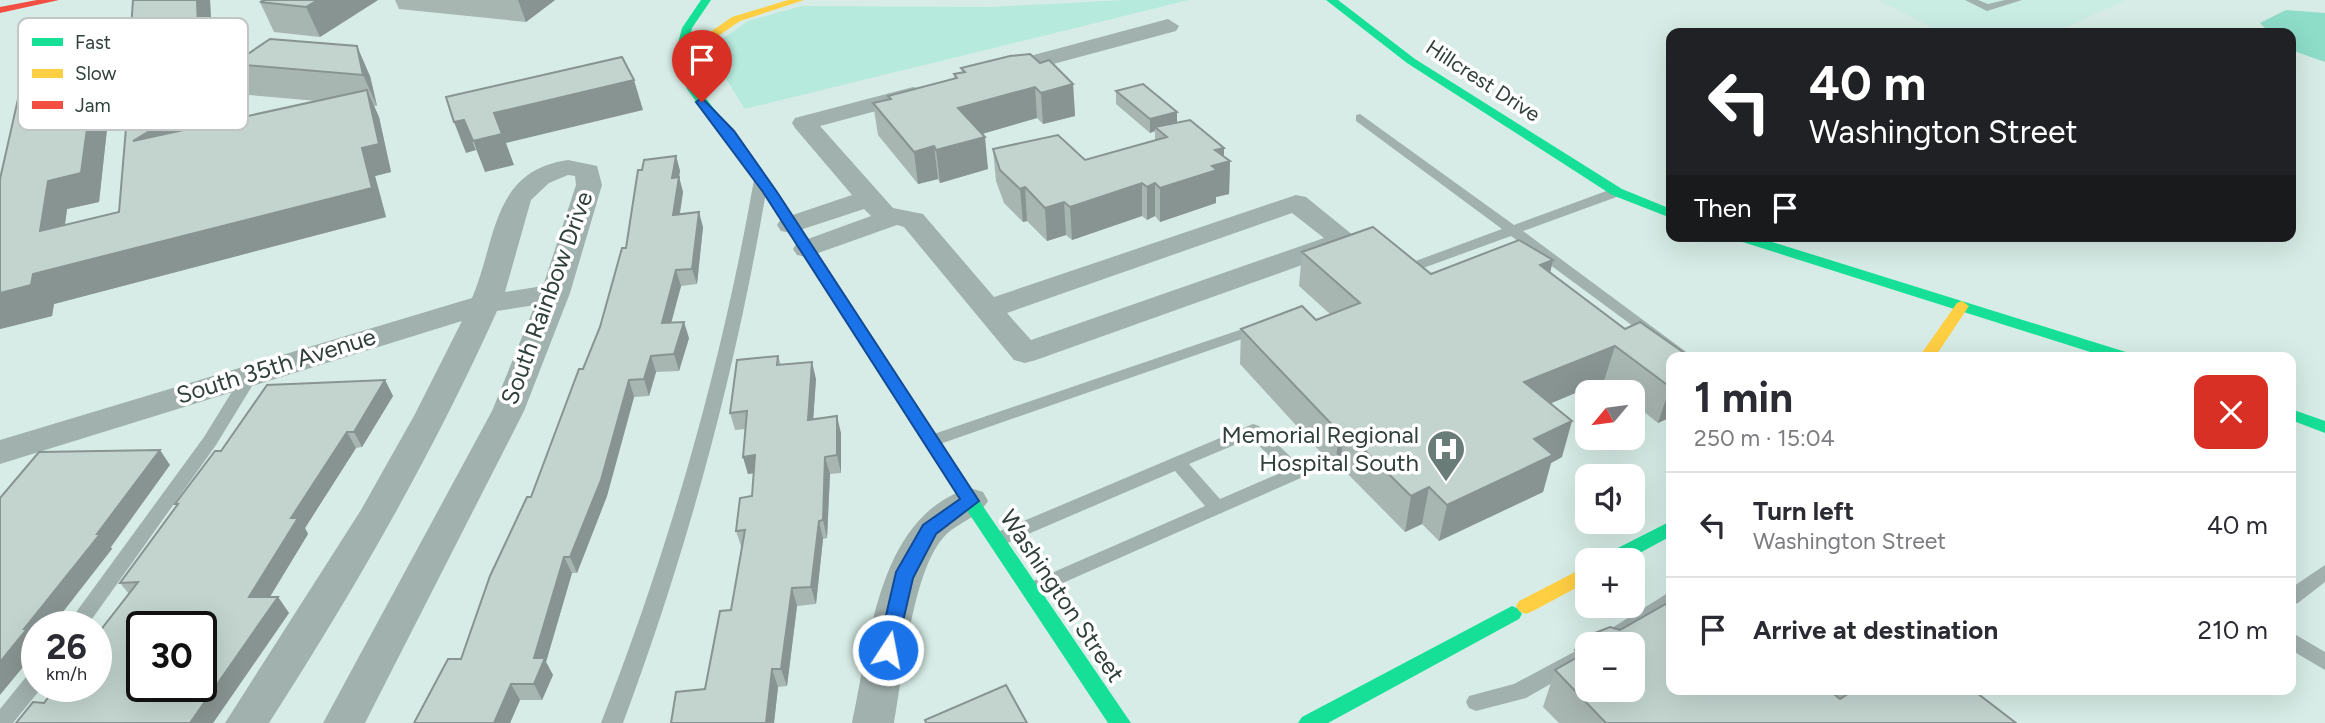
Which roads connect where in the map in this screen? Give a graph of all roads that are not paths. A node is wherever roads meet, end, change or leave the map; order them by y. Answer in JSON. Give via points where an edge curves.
{"nodes":[{"id":1,"x":54,"y":0,"type":"edge"},
{"id":2,"x":706,"y":0,"type":"edge"},
{"id":3,"x":799,"y":0,"type":"edge"},
{"id":4,"x":1331,"y":0,"type":"edge"},
{"id":5,"x":1355,"y":0,"type":"edge"},
{"id":6,"x":1970,"y":0,"type":"edge"},
{"id":7,"x":2017,"y":0,"type":"edge"},
{"id":8,"x":0,"y":10,"type":"edge"},
{"id":9,"x":677,"y":11,"type":"dead end"},
{"id":10,"x":1168,"y":26,"type":"dead end"},
{"id":11,"x":687,"y":28,"type":"junction"},
{"id":12,"x":1386,"y":42,"type":"junction"},
{"id":13,"x":680,"y":58,"type":"junction"},
{"id":14,"x":971,"y":79,"type":"edge"},
{"id":15,"x":933,"y":89,"type":"edge"},
{"id":16,"x":1360,"y":118,"type":"dead end"},
{"id":17,"x":761,"y":179,"type":"junction"},
{"id":18,"x":1617,"y":192,"type":"junction"},
{"id":19,"x":867,"y":199,"type":"junction"},
{"id":20,"x":1666,"y":212,"type":"edge"},
{"id":21,"x":895,"y":217,"type":"junction"},
{"id":22,"x":791,"y":225,"type":"junction"},
{"id":23,"x":1510,"y":230,"type":"junction"},
{"id":24,"x":1757,"y":242,"type":"edge"},
{"id":25,"x":807,"y":249,"type":"junction"},
{"id":26,"x":1398,"y":272,"type":"edge"},
{"id":27,"x":555,"y":293,"type":"junction"},
{"id":28,"x":485,"y":304,"type":"junction"},
{"id":29,"x":1962,"y":306,"type":"junction"},
{"id":30,"x":986,"y":310,"type":"junction"},
{"id":31,"x":1271,"y":325,"type":"edge"},
{"id":32,"x":1678,"y":352,"type":"edge"},
{"id":33,"x":1930,"y":352,"type":"edge"},
{"id":34,"x":2107,"y":352,"type":"edge"},
{"id":35,"x":251,"y":373,"type":"junction"},
{"id":36,"x":2296,"y":416,"type":"edge"},
{"id":37,"x":2325,"y":427,"type":"edge"},
{"id":38,"x":931,"y":441,"type":"junction"},
{"id":39,"x":0,"y":452,"type":"edge"},
{"id":40,"x":1178,"y":463,"type":"junction"},
{"id":41,"x":970,"y":501,"type":"junction"},
{"id":42,"x":1218,"y":509,"type":"junction"},
{"id":43,"x":1666,"y":535,"type":"edge"},
{"id":44,"x":997,"y":540,"type":"junction"},
{"id":45,"x":1638,"y":548,"type":"edge"},
{"id":46,"x":2325,"y":572,"type":"edge"},
{"id":47,"x":1575,"y":580,"type":"edge"},
{"id":48,"x":1030,"y":590,"type":"junction"},
{"id":49,"x":2296,"y":594,"type":"edge"},
{"id":50,"x":1666,"y":602,"type":"edge"},
{"id":51,"x":87,"y":611,"type":"edge"},
{"id":52,"x":1621,"y":632,"type":"edge"},
{"id":53,"x":2296,"y":643,"type":"edge"},
{"id":54,"x":1575,"y":660,"type":"edge"},
{"id":55,"x":2325,"y":662,"type":"edge"},
{"id":56,"x":1845,"y":695,"type":"edge"},
{"id":57,"x":21,"y":698,"type":"edge"},
{"id":58,"x":1476,"y":702,"type":"dead end"},
{"id":59,"x":1,"y":723,"type":"edge"},
{"id":60,"x":246,"y":723,"type":"edge"},
{"id":61,"x":344,"y":723,"type":"edge"},
{"id":62,"x":612,"y":723,"type":"edge"},
{"id":63,"x":873,"y":723,"type":"edge"},
{"id":64,"x":1120,"y":723,"type":"edge"},
{"id":65,"x":1309,"y":723,"type":"edge"},
{"id":66,"x":1879,"y":723,"type":"edge"}],
"edges":[{"from":1,"to":8,"type":"street"},
{"from":2,"to":11,"type":"street"},
{"from":3,"to":13,"type":"street","via":[[752,10],[723,23]]},
{"from":4,"to":12,"type":"street","name":"Hillcrest Drive"},
{"from":5,"to":12,"type":"street"},
{"from":6,"to":7,"type":"lane","via":[[1987,8]]},
{"from":9,"to":11,"type":"street"},
{"from":10,"to":14,"type":"street"},
{"from":11,"to":13,"type":"street"},
{"from":12,"to":18,"type":"street","name":"Hillcrest Drive"},
{"from":13,"to":17,"type":"street","name":"Washington Street","via":[[693,89]]},
{"from":15,"to":19,"type":"street","via":[[804,123]]},
{"from":16,"to":23,"type":"lane"},
{"from":17,"to":22,"type":"street","name":"Washington Street"},
{"from":17,"to":62,"type":"lane","via":[[741,298],[706,444],[676,551]]},
{"from":18,"to":20,"type":"street","name":"Hillcrest Drive"},
{"from":18,"to":23,"type":"lane"},
{"from":19,"to":21,"type":"street","via":[[884,215]]},
{"from":19,"to":22,"type":"street"},
{"from":21,"to":25,"type":"street"},
{"from":21,"to":30,"type":"street","via":[[913,220]]},
{"from":22,"to":25,"type":"street","name":"Washington Street"},
{"from":23,"to":26,"type":"lane"},
{"from":23,"to":32,"type":"lane"},
{"from":24,"to":29,"type":"street"},
{"from":25,"to":38,"type":"street","name":"Washington Street"},
{"from":27,"to":28,"type":"street","name":"South 35th Avenue"},
{"from":27,"to":28,"type":"street","name":"South Rainbow Drive","via":[[589,185],[588,172],[579,168],[541,176],[526,187],[518,199]]},
{"from":27,"to":61,"type":"street","name":"South Rainbow Drive","via":[[508,411]]},
{"from":28,"to":35,"type":"street","name":"South 35th Avenue"},
{"from":28,"to":60,"type":"street","name":"South Rainbow Drive","via":[[418,440],[303,639]]},
{"from":29,"to":33,"type":"street"},
{"from":29,"to":34,"type":"street"},
{"from":30,"to":30,"type":"street","via":[[1296,203],[1345,240],[1025,353]]},
{"from":31,"to":38,"type":"lane"},
{"from":35,"to":39,"type":"street","name":"South 35th Avenue"},
{"from":35,"to":51,"type":"lane","via":[[202,452]]},
{"from":36,"to":37,"type":"street"},
{"from":38,"to":41,"type":"street","name":"Washington Street"},
{"from":40,"to":42,"type":"lane"},
{"from":40,"to":42,"type":"lane","via":[[1253,430],[1297,473]]},
{"from":40,"to":44,"type":"lane"},
{"from":41,"to":44,"type":"street","name":"Washington Street"},
{"from":41,"to":63,"type":"street","via":[[929,529],[903,578]]},
{"from":42,"to":48,"type":"lane"},
{"from":43,"to":45,"type":"street"},
{"from":44,"to":48,"type":"street","name":"Washington Street"},
{"from":46,"to":49,"type":"lane"},
{"from":47,"to":65,"type":"street"},
{"from":48,"to":64,"type":"street","name":"Washington Street"},
{"from":50,"to":52,"type":"lane"},
{"from":53,"to":55,"type":"lane"},
{"from":54,"to":58,"type":"lane","via":[[1519,692]]},
{"from":56,"to":66,"type":"lane"},
{"from":57,"to":59,"type":"lane"}]}
